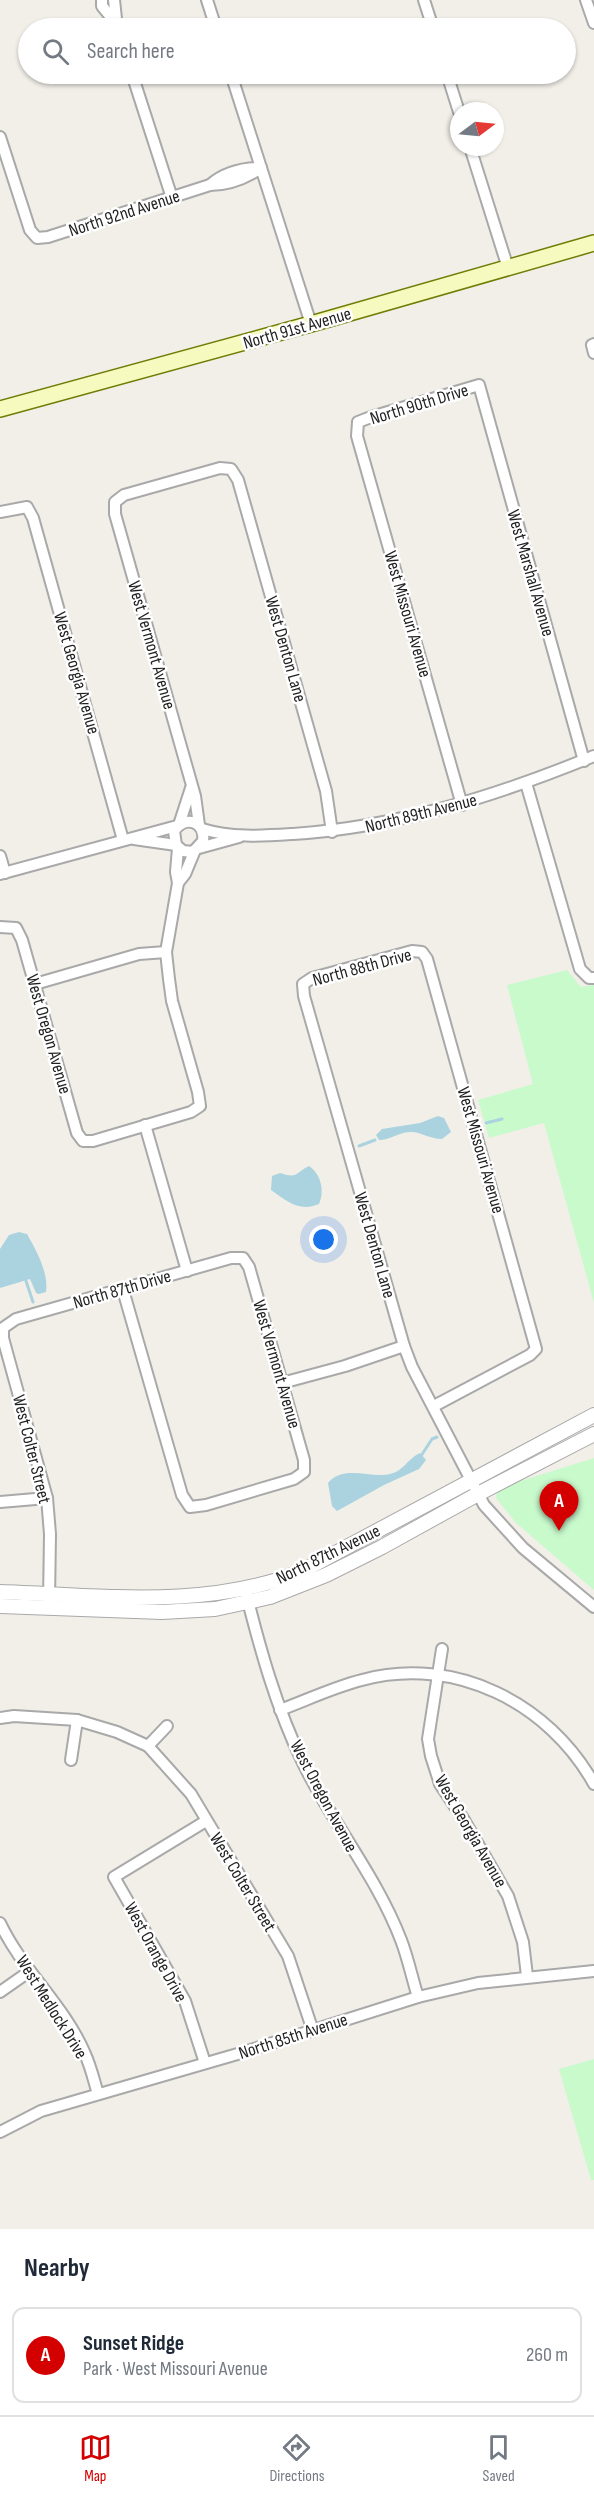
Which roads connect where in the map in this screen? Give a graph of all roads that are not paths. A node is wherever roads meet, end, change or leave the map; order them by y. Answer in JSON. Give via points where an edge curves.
{"nodes":[{"id":1,"x":102,"y":0,"type":"edge"},
{"id":2,"x":114,"y":0,"type":"edge"},
{"id":3,"x":207,"y":0,"type":"edge"},
{"id":4,"x":424,"y":0,"type":"edge"},
{"id":5,"x":586,"y":0,"type":"edge"},
{"id":6,"x":111,"y":18,"type":"edge"},
{"id":7,"x":115,"y":18,"type":"edge"},
{"id":8,"x":213,"y":18,"type":"edge"},
{"id":9,"x":430,"y":18,"type":"edge"},
{"id":10,"x":594,"y":23,"type":"edge"},
{"id":11,"x":135,"y":84,"type":"edge"},
{"id":12,"x":234,"y":84,"type":"edge"},
{"id":13,"x":450,"y":84,"type":"edge"},
{"id":14,"x":456,"y":102,"type":"edge"},
{"id":15,"x":0,"y":137,"type":"edge"},
{"id":16,"x":473,"y":156,"type":"edge"},
{"id":17,"x":261,"y":168,"type":"junction"},
{"id":18,"x":172,"y":198,"type":"junction"},
{"id":19,"x":594,"y":243,"type":"edge"},
{"id":20,"x":508,"y":268,"type":"junction"},
{"id":21,"x":311,"y":324,"type":"junction"},
{"id":22,"x":479,"y":385,"type":"joint"},
{"id":23,"x":0,"y":409,"type":"edge"},
{"id":24,"x":358,"y":422,"type":"joint"},
{"id":25,"x":115,"y":502,"type":"joint"},
{"id":26,"x":0,"y":512,"type":"edge"},
{"id":27,"x":589,"y":759,"type":"edge"},
{"id":28,"x":525,"y":783,"type":"junction"},
{"id":29,"x":191,"y":788,"type":"junction"},
{"id":30,"x":462,"y":805,"type":"junction"},
{"id":31,"x":178,"y":825,"type":"junction"},
{"id":32,"x":200,"y":827,"type":"junction"},
{"id":33,"x":332,"y":832,"type":"junction"},
{"id":34,"x":241,"y":837,"type":"junction"},
{"id":35,"x":129,"y":839,"type":"junction"},
{"id":36,"x":177,"y":847,"type":"junction"},
{"id":37,"x":197,"y":849,"type":"junction"},
{"id":38,"x":0,"y":856,"type":"edge"},
{"id":39,"x":2,"y":873,"type":"edge"},
{"id":40,"x":178,"y":883,"type":"junction"},
{"id":41,"x":0,"y":927,"type":"edge"},
{"id":42,"x":166,"y":952,"type":"junction"},
{"id":43,"x":422,"y":952,"type":"joint"},
{"id":44,"x":591,"y":978,"type":"edge"},
{"id":45,"x":35,"y":984,"type":"junction"},
{"id":46,"x":303,"y":984,"type":"joint"},
{"id":47,"x":145,"y":1125,"type":"junction"},
{"id":48,"x":243,"y":1258,"type":"joint"},
{"id":49,"x":187,"y":1271,"type":"junction"},
{"id":50,"x":123,"y":1290,"type":"junction"},
{"id":51,"x":3,"y":1328,"type":"joint"},
{"id":52,"x":404,"y":1346,"type":"junction"},
{"id":53,"x":282,"y":1383,"type":"junction"},
{"id":54,"x":434,"y":1406,"type":"junction"},
{"id":55,"x":594,"y":1415,"type":"edge"},
{"id":56,"x":594,"y":1434,"type":"edge"},
{"id":57,"x":471,"y":1480,"type":"junction"},
{"id":58,"x":478,"y":1494,"type":"junction"},
{"id":59,"x":47,"y":1498,"type":"junction"},
{"id":60,"x":0,"y":1502,"type":"edge"},
{"id":61,"x":0,"y":1592,"type":"edge"},
{"id":62,"x":247,"y":1596,"type":"junction"},
{"id":63,"x":49,"y":1601,"type":"junction"},
{"id":64,"x":0,"y":1606,"type":"edge"},
{"id":65,"x":594,"y":1607,"type":"edge"},
{"id":66,"x":442,"y":1649,"type":"dead end"},
{"id":67,"x":438,"y":1676,"type":"junction"},
{"id":68,"x":280,"y":1710,"type":"junction"},
{"id":69,"x":0,"y":1718,"type":"edge"},
{"id":70,"x":77,"y":1720,"type":"junction"},
{"id":71,"x":167,"y":1726,"type":"dead end"},
{"id":72,"x":148,"y":1746,"type":"junction"},
{"id":73,"x":70,"y":1760,"type":"dead end"},
{"id":74,"x":594,"y":1784,"type":"edge"},
{"id":75,"x":206,"y":1821,"type":"junction"},
{"id":76,"x":0,"y":1923,"type":"edge"},
{"id":77,"x":30,"y":1971,"type":"junction"},
{"id":78,"x":594,"y":1971,"type":"edge"},
{"id":79,"x":527,"y":1976,"type":"junction"},
{"id":80,"x":0,"y":1992,"type":"edge"},
{"id":81,"x":418,"y":1997,"type":"junction"},
{"id":82,"x":313,"y":2031,"type":"junction"},
{"id":83,"x":205,"y":2064,"type":"junction"},
{"id":84,"x":98,"y":2094,"type":"junction"},
{"id":85,"x":0,"y":2132,"type":"edge"}],
"edges":[{"from":1,"to":6,"type":"street"},
{"from":2,"to":7,"type":"street"},
{"from":3,"to":8,"type":"street"},
{"from":4,"to":9,"type":"street"},
{"from":5,"to":10,"type":"street"},
{"from":11,"to":18,"type":"street"},
{"from":12,"to":17,"type":"street"},
{"from":13,"to":14,"type":"street"},
{"from":15,"to":18,"type":"street","name":"North 92nd Avenue","via":[[30,230],[37,238]]},
{"from":16,"to":20,"type":"street"},
{"from":17,"to":18,"type":"street","name":"North 92nd Avenue","via":[[245,168]]},
{"from":17,"to":21,"type":"street"},
{"from":19,"to":20,"type":"main road","name":"North 91st Avenue"},
{"from":20,"to":21,"type":"main road","name":"North 91st Avenue"},
{"from":21,"to":23,"type":"main road","name":"North 91st Avenue"},
{"from":22,"to":24,"type":"street","name":"North 90th Drive"},
{"from":22,"to":27,"type":"street","name":"West Marshall Avenue"},
{"from":24,"to":30,"type":"street","name":"West Missouri Avenue","via":[[357,436]]},
{"from":25,"to":29,"type":"street","name":"West Vermont Avenue","via":[[115,514]]},
{"from":25,"to":33,"type":"street","name":"West Denton Lane","via":[[124,495],[220,468],[231,470],[238,480],[326,791]]},
{"from":26,"to":35,"type":"street","name":"West Georgia Avenue","via":[[27,507],[33,518]]},
{"from":27,"to":28,"type":"street","name":"North 89th Avenue"},
{"from":28,"to":30,"type":"street","name":"North 89th Avenue"},
{"from":28,"to":44,"type":"street","via":[[580,969]]},
{"from":29,"to":31,"type":"street"},
{"from":29,"to":32,"type":"street","name":"West Vermont Avenue"},
{"from":30,"to":33,"type":"street","name":"North 89th Avenue"},
{"from":31,"to":32,"type":"street","via":[[191,821]]},
{"from":31,"to":35,"type":"street"},
{"from":31,"to":36,"type":"street","via":[[173,836]]},
{"from":32,"to":34,"type":"street","name":"North 89th Avenue"},
{"from":32,"to":37,"type":"street","via":[[204,837]]},
{"from":33,"to":34,"type":"street","name":"North 89th Avenue"},
{"from":34,"to":37,"type":"street","name":"North 89th Avenue"},
{"from":35,"to":36,"type":"street"},
{"from":35,"to":39,"type":"street"},
{"from":36,"to":37,"type":"street","via":[[188,852]]},
{"from":36,"to":40,"type":"street"},
{"from":37,"to":40,"type":"street"},
{"from":38,"to":39,"type":"street"},
{"from":40,"to":42,"type":"street"},
{"from":41,"to":45,"type":"street","name":"West Oregon Avenue","via":[[16,928]]},
{"from":42,"to":45,"type":"street","via":[[139,954]]},
{"from":42,"to":47,"type":"street","via":[[171,1001],[200,1106]]},
{"from":43,"to":46,"type":"street","name":"North 88th Drive","via":[[412,951]]},
{"from":43,"to":54,"type":"street","name":"West Missouri Avenue","via":[[536,1349]]},
{"from":45,"to":47,"type":"street","name":"West Oregon Avenue","via":[[77,1133],[83,1141]]},
{"from":46,"to":52,"type":"street","name":"West Denton Lane"},
{"from":47,"to":49,"type":"street"},
{"from":48,"to":49,"type":"street","name":"North 87th Drive"},
{"from":48,"to":53,"type":"street","name":"West Vermont Avenue","via":[[249,1267]]},
{"from":49,"to":50,"type":"street","name":"North 87th Drive"},
{"from":50,"to":51,"type":"street","name":"North 87th Drive","via":[[16,1319]]},
{"from":50,"to":53,"type":"street","name":"West Vermont Avenue","via":[[182,1495],[190,1507],[294,1479],[304,1472]]},
{"from":51,"to":59,"type":"street","name":"West Colter Street"},
{"from":52,"to":53,"type":"street"},
{"from":52,"to":54,"type":"street","name":"West Denton Lane"},
{"from":54,"to":57,"type":"street","name":"West Denton Lane"},
{"from":55,"to":57,"type":"street","name":"North 87th Avenue"},
{"from":56,"to":58,"type":"street","name":"North 87th Avenue"},
{"from":57,"to":58,"type":"street","name":"West Denton Lane"},
{"from":57,"to":62,"type":"street","name":"North 87th Avenue","via":[[300,1572]]},
{"from":58,"to":62,"type":"street","name":"North 87th Avenue","via":[[326,1575],[288,1591]]},
{"from":58,"to":65,"type":"street","via":[[523,1548]]},
{"from":59,"to":60,"type":"street"},
{"from":59,"to":63,"type":"street","name":"West Colter Street"},
{"from":61,"to":63,"type":"street","name":"North 87th Avenue"},
{"from":62,"to":63,"type":"street","name":"North 87th Avenue","via":[[215,1609],[162,1612]]},
{"from":62,"to":68,"type":"street","name":"West Oregon Avenue"},
{"from":63,"to":64,"type":"street","name":"North 87th Avenue"},
{"from":66,"to":67,"type":"street","name":"West Georgia Avenue"},
{"from":67,"to":68,"type":"street","via":[[406,1674],[363,1680]]},
{"from":67,"to":74,"type":"street","via":[[483,1686],[526,1709],[563,1739]]},
{"from":67,"to":79,"type":"street","name":"West Georgia Avenue","via":[[428,1739],[430,1756],[440,1784],[508,1896],[523,1942]]},
{"from":68,"to":81,"type":"street","name":"West Oregon Avenue","via":[[308,1773],[401,1940]]},
{"from":69,"to":70,"type":"street"},
{"from":70,"to":72,"type":"street"},
{"from":70,"to":73,"type":"street"},
{"from":71,"to":72,"type":"street"},
{"from":72,"to":75,"type":"street","name":"West Colter Street","via":[[191,1794]]},
{"from":75,"to":82,"type":"street","name":"West Colter Street","via":[[288,1956]]},
{"from":75,"to":83,"type":"street","name":"West Orange Drive","via":[[114,1877],[184,2001]]},
{"from":76,"to":77,"type":"street","name":"West Medlock Drive"},
{"from":77,"to":80,"type":"street"},
{"from":77,"to":84,"type":"street","name":"West Medlock Drive","via":[[85,2054]]},
{"from":78,"to":79,"type":"street","name":"North 85th Avenue"},
{"from":79,"to":81,"type":"street","name":"North 85th Avenue"},
{"from":81,"to":82,"type":"street","name":"North 85th Avenue"},
{"from":82,"to":83,"type":"street","name":"North 85th Avenue"},
{"from":83,"to":84,"type":"street","name":"North 85th Avenue"},
{"from":84,"to":85,"type":"street","name":"North 85th Avenue","via":[[42,2111]]}]}
